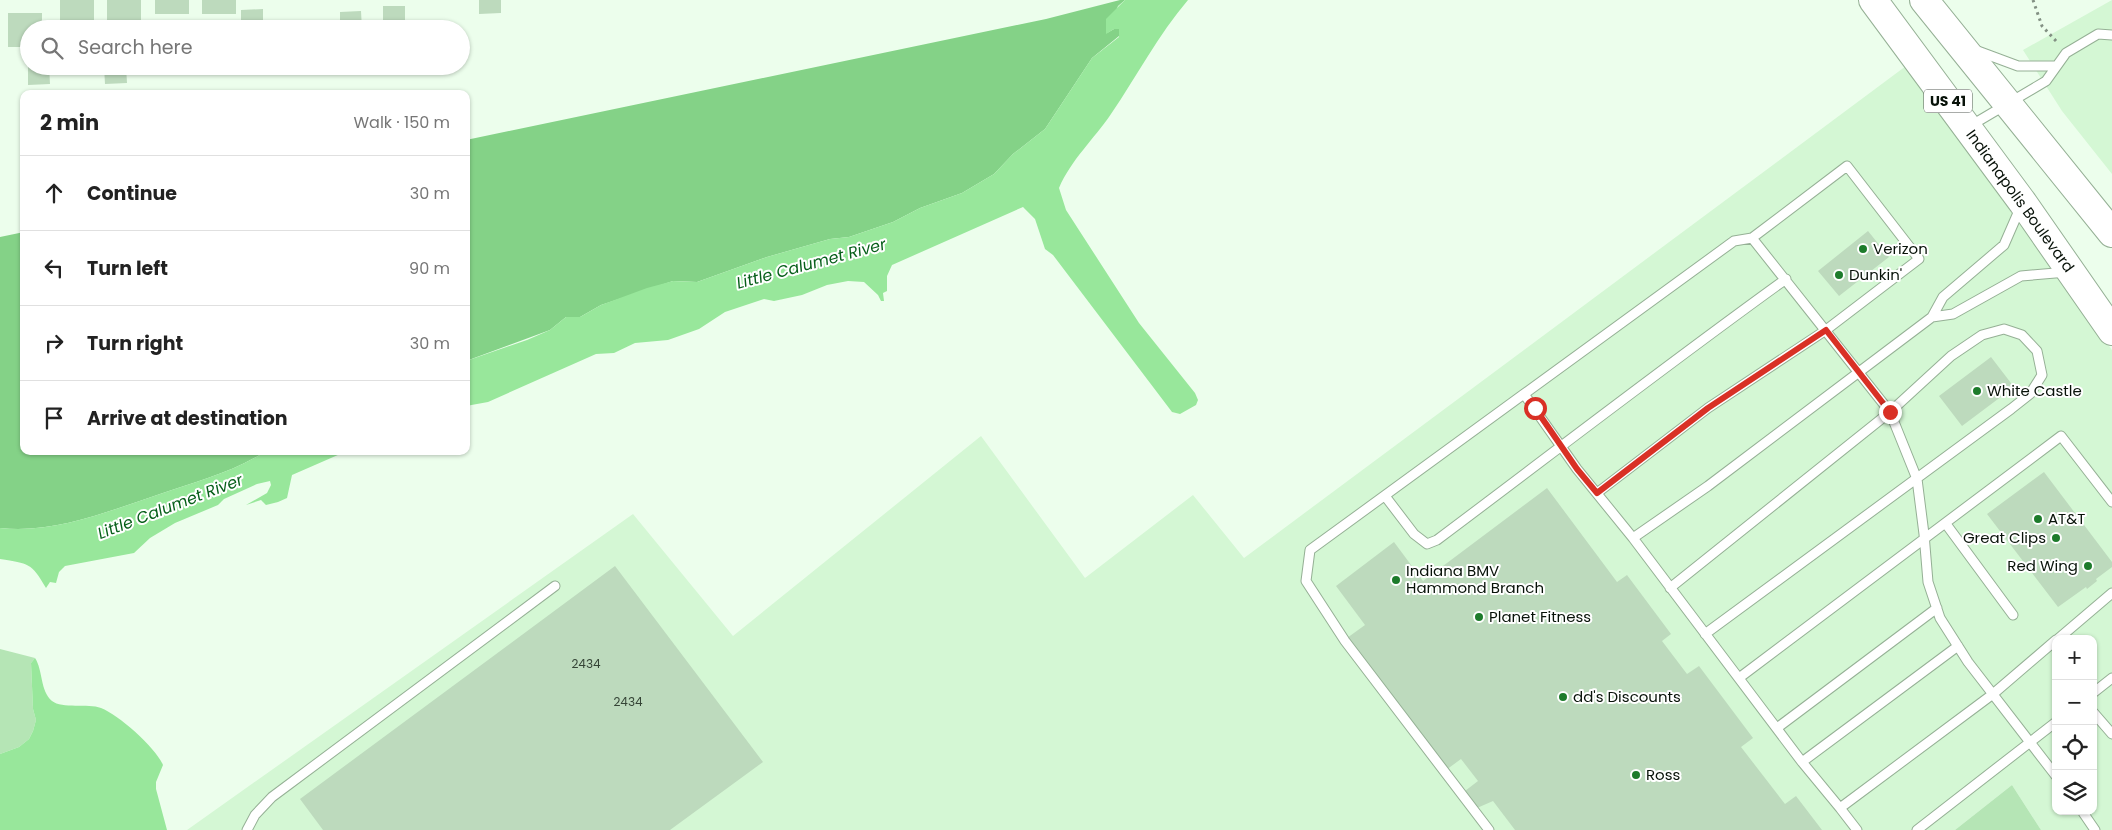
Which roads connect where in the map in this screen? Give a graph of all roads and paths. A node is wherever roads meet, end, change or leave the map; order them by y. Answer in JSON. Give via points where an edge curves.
{"nodes":[{"id":1,"x":1873,"y":0,"type":"edge"},
{"id":2,"x":1924,"y":0,"type":"edge"},
{"id":3,"x":2033,"y":0,"type":"edge"},
{"id":4,"x":2112,"y":35,"type":"edge"},
{"id":5,"x":1959,"y":44,"type":"junction"},
{"id":6,"x":2066,"y":53,"type":"junction"},
{"id":7,"x":2055,"y":66,"type":"junction"},
{"id":8,"x":2006,"y":104,"type":"junction"},
{"id":9,"x":1967,"y":128,"type":"junction"},
{"id":10,"x":2023,"y":203,"type":"junction"},
{"id":11,"x":2112,"y":233,"type":"edge"},
{"id":12,"x":1752,"y":238,"type":"junction"},
{"id":13,"x":2071,"y":272,"type":"junction"},
{"id":14,"x":1786,"y":279,"type":"junction"},
{"id":15,"x":1932,"y":317,"type":"junction"},
{"id":16,"x":1826,"y":330,"type":"junction"},
{"id":17,"x":2112,"y":331,"type":"edge"},
{"id":18,"x":1858,"y":371,"type":"junction"},
{"id":19,"x":1524,"y":394,"type":"junction"},
{"id":20,"x":1890,"y":412,"type":"junction"},
{"id":21,"x":1561,"y":447,"type":"junction"},
{"id":22,"x":1917,"y":479,"type":"junction"},
{"id":23,"x":1597,"y":493,"type":"junction"},
{"id":24,"x":1385,"y":496,"type":"junction"},
{"id":25,"x":2112,"y":502,"type":"edge"},
{"id":26,"x":1946,"y":524,"type":"junction"},
{"id":27,"x":1633,"y":538,"type":"junction"},
{"id":28,"x":1925,"y":540,"type":"junction"},
{"id":29,"x":555,"y":586,"type":"dead end"},
{"id":30,"x":1670,"y":588,"type":"junction"},
{"id":31,"x":2112,"y":593,"type":"edge"},
{"id":32,"x":1936,"y":608,"type":"junction"},
{"id":33,"x":2012,"y":615,"type":"dead end"},
{"id":34,"x":1705,"y":634,"type":"junction"},
{"id":35,"x":2063,"y":635,"type":"edge"},
{"id":36,"x":2052,"y":644,"type":"edge"},
{"id":37,"x":1958,"y":646,"type":"junction"},
{"id":38,"x":1739,"y":678,"type":"junction"},
{"id":39,"x":2112,"y":678,"type":"edge"},
{"id":40,"x":2097,"y":690,"type":"edge"},
{"id":41,"x":1993,"y":694,"type":"junction"},
{"id":42,"x":2097,"y":717,"type":"edge"},
{"id":43,"x":2052,"y":725,"type":"edge"},
{"id":44,"x":1777,"y":728,"type":"junction"},
{"id":45,"x":2112,"y":734,"type":"edge"},
{"id":46,"x":2031,"y":742,"type":"junction"},
{"id":47,"x":1802,"y":762,"type":"junction"},
{"id":48,"x":2052,"y":771,"type":"edge"},
{"id":49,"x":1840,"y":808,"type":"junction"},
{"id":50,"x":2085,"y":815,"type":"edge"},
{"id":51,"x":247,"y":830,"type":"edge"},
{"id":52,"x":1489,"y":830,"type":"edge"},
{"id":53,"x":1857,"y":830,"type":"edge"},
{"id":54,"x":1917,"y":830,"type":"edge"},
{"id":55,"x":2095,"y":830,"type":"edge"}],
"edges":[{"from":1,"to":9,"type":"highway","name":"Indianapolis Boulevard","number":"US 41"},
{"from":2,"to":5,"type":"highway","number":"US 41"},
{"from":3,"to":6,"type":"path","via":[[2042,26]]},
{"from":4,"to":6,"type":"lane","via":[[2098,34]]},
{"from":5,"to":7,"type":"lane","via":[[2018,66]]},
{"from":5,"to":8,"type":"highway","number":"US 41"},
{"from":6,"to":7,"type":"lane"},
{"from":7,"to":8,"type":"lane","via":[[2046,81]]},
{"from":8,"to":9,"type":"lane"},
{"from":8,"to":11,"type":"highway","number":"US 41"},
{"from":9,"to":10,"type":"highway","name":"Indianapolis Boulevard","number":"US 41"},
{"from":10,"to":13,"type":"highway","name":"Indianapolis Boulevard","number":"US 41"},
{"from":10,"to":15,"type":"lane","via":[[2004,245],[1943,297]]},
{"from":12,"to":14,"type":"lane"},
{"from":12,"to":16,"type":"lane","via":[[1847,166],[1919,259]]},
{"from":12,"to":19,"type":"lane","via":[[1734,241]]},
{"from":13,"to":15,"type":"lane","via":[[2021,276],[1953,314]]},
{"from":13,"to":17,"type":"highway","name":"Indianapolis Boulevard","number":"US 41"},
{"from":14,"to":16,"type":"lane"},
{"from":14,"to":21,"type":"lane"},
{"from":15,"to":18,"type":"lane"},
{"from":16,"to":18,"type":"lane"},
{"from":16,"to":23,"type":"lane","via":[[1708,408]]},
{"from":18,"to":20,"type":"lane"},
{"from":18,"to":27,"type":"lane","via":[[1708,486]]},
{"from":19,"to":21,"type":"lane"},
{"from":19,"to":24,"type":"lane"},
{"from":20,"to":22,"type":"lane"},
{"from":20,"to":22,"type":"lane","via":[[1951,356],[1982,335],[2004,329],[2022,335],[2037,351],[2042,375],[2030,394]]},
{"from":20,"to":30,"type":"lane"},
{"from":21,"to":23,"type":"lane"},
{"from":21,"to":24,"type":"lane","via":[[1437,540],[1427,544],[1414,534]]},
{"from":22,"to":28,"type":"lane"},
{"from":22,"to":34,"type":"lane"},
{"from":23,"to":27,"type":"lane"},
{"from":24,"to":52,"type":"lane","via":[[1310,550],[1306,581],[1345,641]]},
{"from":25,"to":26,"type":"lane","via":[[2061,436]]},
{"from":26,"to":28,"type":"lane"},
{"from":26,"to":33,"type":"lane"},
{"from":27,"to":30,"type":"lane"},
{"from":28,"to":32,"type":"lane","via":[[1928,582]]},
{"from":28,"to":38,"type":"lane"},
{"from":29,"to":51,"type":"lane","via":[[272,797],[255,815]]},
{"from":30,"to":34,"type":"lane"},
{"from":31,"to":35,"type":"lane"},
{"from":32,"to":37,"type":"lane"},
{"from":32,"to":44,"type":"lane"},
{"from":34,"to":38,"type":"lane"},
{"from":36,"to":41,"type":"lane"},
{"from":37,"to":41,"type":"lane"},
{"from":37,"to":47,"type":"lane"},
{"from":38,"to":44,"type":"lane"},
{"from":39,"to":40,"type":"lane"},
{"from":41,"to":46,"type":"lane"},
{"from":41,"to":49,"type":"lane"},
{"from":42,"to":45,"type":"lane"},
{"from":43,"to":46,"type":"lane"},
{"from":44,"to":47,"type":"lane"},
{"from":46,"to":48,"type":"lane"},
{"from":46,"to":54,"type":"lane"},
{"from":47,"to":49,"type":"lane"},
{"from":49,"to":53,"type":"lane"},
{"from":50,"to":55,"type":"lane"}]}
